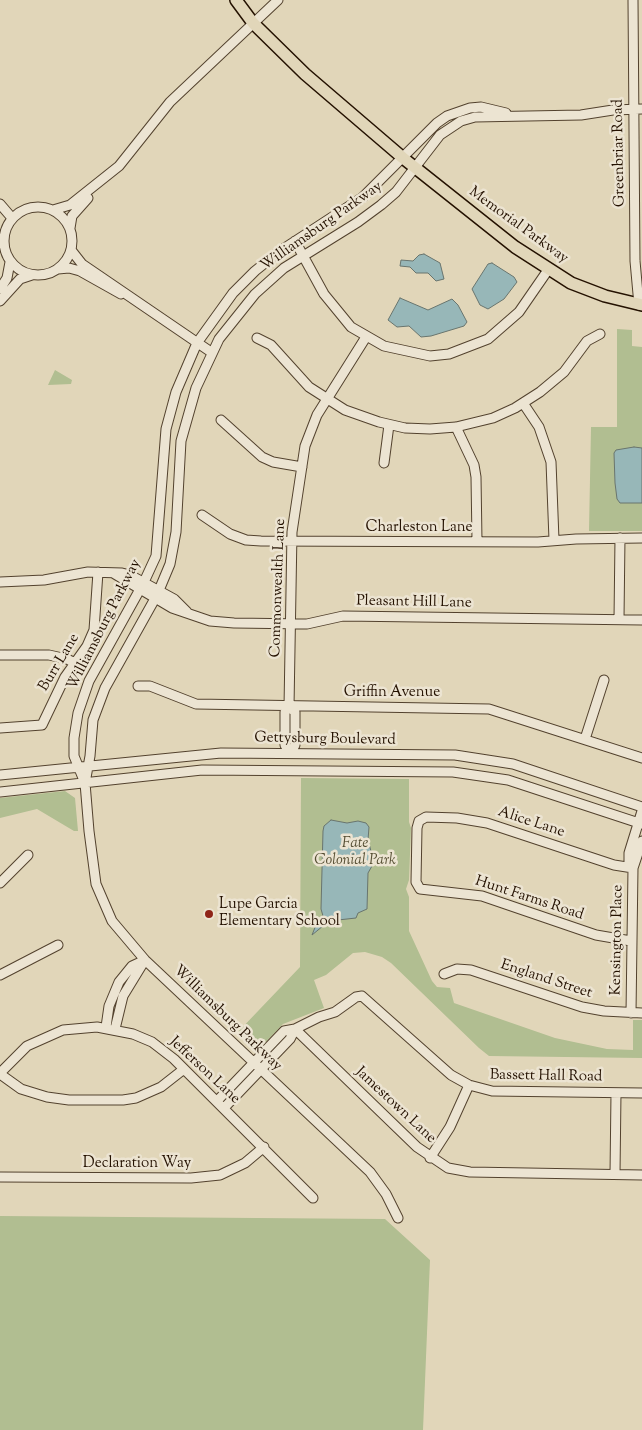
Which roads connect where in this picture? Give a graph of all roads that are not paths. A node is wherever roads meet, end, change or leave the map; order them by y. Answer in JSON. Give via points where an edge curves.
{"nodes":[{"id":1,"x":236,"y":0,"type":"edge"},
{"id":2,"x":278,"y":0,"type":"edge"},
{"id":3,"x":633,"y":0,"type":"edge"},
{"id":4,"x":253,"y":23,"type":"junction"},
{"id":5,"x":638,"y":109,"type":"edge"},
{"id":6,"x":519,"y":116,"type":"junction"},
{"id":7,"x":403,"y":158,"type":"junction"},
{"id":8,"x":416,"y":168,"type":"junction"},
{"id":9,"x":102,"y":180,"type":"junction"},
{"id":10,"x":0,"y":204,"type":"edge"},
{"id":11,"x":53,"y":210,"type":"junction"},
{"id":12,"x":12,"y":218,"type":"junction"},
{"id":13,"x":70,"y":228,"type":"junction"},
{"id":14,"x":295,"y":241,"type":"junction"},
{"id":15,"x":71,"y":250,"type":"junction"},
{"id":16,"x":302,"y":256,"type":"junction"},
{"id":17,"x":10,"y":262,"type":"junction"},
{"id":18,"x":58,"y":269,"type":"junction"},
{"id":19,"x":548,"y":270,"type":"junction"},
{"id":20,"x":32,"y":275,"type":"junction"},
{"id":21,"x":0,"y":289,"type":"edge"},
{"id":22,"x":0,"y":301,"type":"edge"},
{"id":23,"x":137,"y":301,"type":"junction"},
{"id":24,"x":640,"y":305,"type":"edge"},
{"id":25,"x":600,"y":334,"type":"dead end"},
{"id":26,"x":366,"y":336,"type":"junction"},
{"id":27,"x":257,"y":338,"type":"dead end"},
{"id":28,"x":197,"y":343,"type":"junction"},
{"id":29,"x":211,"y":352,"type":"junction"},
{"id":30,"x":327,"y":399,"type":"junction"},
{"id":31,"x":524,"y":403,"type":"junction"},
{"id":32,"x":221,"y":420,"type":"dead end"},
{"id":33,"x":389,"y":425,"type":"junction"},
{"id":34,"x":456,"y":427,"type":"junction"},
{"id":35,"x":166,"y":429,"type":"junction"},
{"id":36,"x":182,"y":432,"type":"junction"},
{"id":37,"x":384,"y":463,"type":"dead end"},
{"id":38,"x":302,"y":467,"type":"junction"},
{"id":39,"x":202,"y":515,"type":"dead end"},
{"id":40,"x":620,"y":538,"type":"junction"},
{"id":41,"x":642,"y":538,"type":"edge"},
{"id":42,"x":554,"y":540,"type":"junction"},
{"id":43,"x":477,"y":541,"type":"junction"},
{"id":44,"x":292,"y":542,"type":"junction"},
{"id":45,"x":98,"y":572,"type":"junction"},
{"id":46,"x":0,"y":582,"type":"edge"},
{"id":47,"x":141,"y":587,"type":"junction"},
{"id":48,"x":159,"y":590,"type":"junction"},
{"id":49,"x":154,"y":599,"type":"junction"},
{"id":50,"x":188,"y":612,"type":"junction"},
{"id":51,"x":618,"y":619,"type":"junction"},
{"id":52,"x":642,"y":620,"type":"edge"},
{"id":53,"x":290,"y":625,"type":"junction"},
{"id":54,"x":0,"y":655,"type":"edge"},
{"id":55,"x":75,"y":664,"type":"junction"},
{"id":56,"x":604,"y":680,"type":"dead end"},
{"id":57,"x":138,"y":686,"type":"dead end"},
{"id":58,"x":289,"y":707,"type":"junction"},
{"id":59,"x":0,"y":728,"type":"edge"},
{"id":60,"x":585,"y":739,"type":"junction"},
{"id":61,"x":290,"y":753,"type":"junction"},
{"id":62,"x":642,"y":758,"type":"edge"},
{"id":63,"x":83,"y":766,"type":"junction"},
{"id":64,"x":290,"y":770,"type":"junction"},
{"id":65,"x":0,"y":775,"type":"edge"},
{"id":66,"x":85,"y":783,"type":"junction"},
{"id":67,"x":0,"y":792,"type":"edge"},
{"id":68,"x":642,"y":807,"type":"edge"},
{"id":69,"x":642,"y":811,"type":"edge"},
{"id":70,"x":640,"y":824,"type":"edge"},
{"id":71,"x":642,"y":841,"type":"edge"},
{"id":72,"x":28,"y":855,"type":"dead end"},
{"id":73,"x":633,"y":868,"type":"junction"},
{"id":74,"x":0,"y":883,"type":"edge"},
{"id":75,"x":418,"y":887,"type":"joint"},
{"id":76,"x":631,"y":940,"type":"junction"},
{"id":77,"x":58,"y":945,"type":"dead end"},
{"id":78,"x":145,"y":960,"type":"junction"},
{"id":79,"x":444,"y":974,"type":"dead end"},
{"id":80,"x":0,"y":975,"type":"edge"},
{"id":81,"x":631,"y":1013,"type":"junction"},
{"id":82,"x":642,"y":1013,"type":"edge"},
{"id":83,"x":111,"y":1028,"type":"junction"},
{"id":84,"x":295,"y":1029,"type":"junction"},
{"id":85,"x":257,"y":1066,"type":"junction"},
{"id":86,"x":184,"y":1069,"type":"junction"},
{"id":87,"x":0,"y":1073,"type":"edge"},
{"id":88,"x":469,"y":1085,"type":"junction"},
{"id":89,"x":616,"y":1093,"type":"junction"},
{"id":90,"x":642,"y":1093,"type":"edge"},
{"id":91,"x":220,"y":1105,"type":"junction"},
{"id":92,"x":264,"y":1146,"type":"junction"},
{"id":93,"x":430,"y":1158,"type":"junction"},
{"id":94,"x":615,"y":1174,"type":"junction"},
{"id":95,"x":642,"y":1175,"type":"edge"},
{"id":96,"x":0,"y":1177,"type":"edge"},
{"id":97,"x":313,"y":1198,"type":"dead end"},
{"id":98,"x":398,"y":1218,"type":"dead end"}],
"edges":[{"from":1,"to":4,"type":"main road"},
{"from":2,"to":4,"type":"street"},
{"from":3,"to":5,"type":"street","name":"Greenbriar Road"},
{"from":4,"to":7,"type":"main road","via":[[310,79]]},
{"from":4,"to":9,"type":"street","via":[[170,102],[119,166]]},
{"from":5,"to":6,"type":"street","via":[[580,115]]},
{"from":5,"to":24,"type":"street","name":"Greenbriar Road","via":[[635,261]]},
{"from":6,"to":7,"type":"street","name":"Williamsburg Parkway","via":[[481,107],[458,111],[437,123]]},
{"from":6,"to":8,"type":"street","name":"Williamsburg Parkway","via":[[475,117],[456,124],[429,147]]},
{"from":7,"to":8,"type":"main road","name":"Memorial Parkway"},
{"from":7,"to":14,"type":"street","name":"Williamsburg Parkway","via":[[363,198]]},
{"from":8,"to":16,"type":"street","name":"Williamsburg Parkway","via":[[396,192],[358,222]]},
{"from":8,"to":19,"type":"main road","name":"Memorial Parkway"},
{"from":9,"to":11,"type":"street","via":[[70,205]]},
{"from":9,"to":13,"type":"street","via":[[72,216]]},
{"from":10,"to":12,"type":"street"},
{"from":11,"to":12,"type":"street","via":[[30,208]]},
{"from":11,"to":13,"type":"street"},
{"from":12,"to":17,"type":"street","via":[[3,241]]},
{"from":13,"to":15,"type":"street"},
{"from":14,"to":16,"type":"street"},
{"from":14,"to":28,"type":"street","name":"Williamsburg Parkway","via":[[255,271],[233,293]]},
{"from":15,"to":18,"type":"street"},
{"from":15,"to":23,"type":"street","via":[[82,264]]},
{"from":16,"to":26,"type":"street","via":[[333,307],[351,327]]},
{"from":16,"to":29,"type":"street","name":"Williamsburg Parkway","via":[[255,294]]},
{"from":17,"to":20,"type":"street","via":[[18,270]]},
{"from":17,"to":21,"type":"street","via":[[7,278]]},
{"from":18,"to":20,"type":"street"},
{"from":18,"to":23,"type":"street","via":[[80,271]]},
{"from":19,"to":24,"type":"main road","name":"Memorial Parkway","via":[[571,283]]},
{"from":19,"to":26,"type":"street","via":[[528,300],[502,329],[464,350],[430,356],[384,346]]},
{"from":20,"to":22,"type":"street","via":[[20,279]]},
{"from":23,"to":28,"type":"street"},
{"from":25,"to":31,"type":"street","via":[[588,341],[564,372]]},
{"from":26,"to":30,"type":"street","name":"Commonwealth Lane"},
{"from":27,"to":30,"type":"street","via":[[271,345],[309,387]]},
{"from":28,"to":29,"type":"street"},
{"from":28,"to":35,"type":"street","name":"Williamsburg Parkway","via":[[176,392]]},
{"from":29,"to":36,"type":"street","name":"Williamsburg Parkway"},
{"from":30,"to":33,"type":"street","via":[[365,418]]},
{"from":30,"to":38,"type":"street","name":"Commonwealth Lane","via":[[309,433]]},
{"from":31,"to":34,"type":"street","via":[[493,418]]},
{"from":31,"to":42,"type":"street","via":[[539,427],[551,462]]},
{"from":32,"to":38,"type":"street","via":[[262,457]]},
{"from":33,"to":34,"type":"street","via":[[430,429]]},
{"from":33,"to":37,"type":"street"},
{"from":34,"to":43,"type":"street","via":[[474,465]]},
{"from":35,"to":36,"type":"street"},
{"from":35,"to":47,"type":"street","name":"Williamsburg Parkway","via":[[158,548]]},
{"from":36,"to":48,"type":"street","name":"Williamsburg Parkway","via":[[174,543]]},
{"from":38,"to":44,"type":"street","name":"Commonwealth Lane"},
{"from":39,"to":44,"type":"street","name":"Charleston Lane","via":[[230,534],[246,540]]},
{"from":40,"to":41,"type":"street","name":"Charleston Lane"},
{"from":40,"to":42,"type":"street","name":"Charleston Lane"},
{"from":40,"to":51,"type":"street"},
{"from":42,"to":43,"type":"street","name":"Charleston Lane"},
{"from":43,"to":44,"type":"street","name":"Charleston Lane"},
{"from":44,"to":53,"type":"street","name":"Commonwealth Lane"},
{"from":45,"to":46,"type":"street","name":"Pleasant Hill Lane"},
{"from":45,"to":47,"type":"street","name":"Pleasant Hill Lane","via":[[130,575]]},
{"from":45,"to":55,"type":"street","name":"Burr Lane","via":[[94,630]]},
{"from":47,"to":48,"type":"street","name":"Pleasant Hill Lane"},
{"from":47,"to":49,"type":"street","name":"Pleasant Hill Lane"},
{"from":47,"to":63,"type":"street","name":"Williamsburg Parkway","via":[[83,696],[74,738],[74,756]]},
{"from":48,"to":49,"type":"street","name":"Williamsburg Parkway"},
{"from":48,"to":50,"type":"street","name":"Pleasant Hill Lane"},
{"from":49,"to":50,"type":"street","name":"Pleasant Hill Lane"},
{"from":49,"to":63,"type":"street","name":"Williamsburg Parkway","via":[[98,704]]},
{"from":50,"to":53,"type":"street","name":"Pleasant Hill Lane","via":[[210,621]]},
{"from":51,"to":52,"type":"street","name":"Pleasant Hill Lane"},
{"from":51,"to":53,"type":"street","name":"Pleasant Hill Lane","via":[[343,616]]},
{"from":53,"to":58,"type":"street","name":"Commonwealth Lane"},
{"from":54,"to":55,"type":"street","via":[[49,655]]},
{"from":55,"to":59,"type":"street","name":"Burr Lane","via":[[63,681],[42,726]]},
{"from":56,"to":60,"type":"street"},
{"from":57,"to":58,"type":"street","name":"Griffin Avenue","via":[[150,686],[196,704]]},
{"from":58,"to":60,"type":"street","name":"Griffin Avenue","via":[[489,709]]},
{"from":58,"to":61,"type":"street","name":"Commonwealth Lane","via":[[285,712],[285,745]]},
{"from":60,"to":62,"type":"street","name":"Griffin Avenue"},
{"from":61,"to":63,"type":"street","name":"Gettysburg Boulevard","via":[[221,753]]},
{"from":61,"to":64,"type":"street","name":"Commonwealth Lane"},
{"from":61,"to":68,"type":"street","name":"Gettysburg Boulevard","via":[[484,758],[521,766]]},
{"from":63,"to":65,"type":"street","name":"Gettysburg Boulevard"},
{"from":63,"to":66,"type":"street","name":"Williamsburg Parkway"},
{"from":64,"to":66,"type":"street","name":"Gettysburg Boulevard","via":[[202,770]]},
{"from":64,"to":70,"type":"street","name":"Gettysburg Boulevard","via":[[482,775],[508,780]]},
{"from":66,"to":67,"type":"street","name":"Gettysburg Boulevard"},
{"from":66,"to":78,"type":"street","name":"Williamsburg Parkway","via":[[93,868],[99,892],[118,930]]},
{"from":69,"to":70,"type":"street","name":"Kensington Place"},
{"from":70,"to":73,"type":"street","name":"Kensington Place","via":[[629,853]]},
{"from":71,"to":73,"type":"street","name":"Kensington Place"},
{"from":72,"to":74,"type":"street"},
{"from":73,"to":75,"type":"street","name":"Alice Lane","via":[[614,865],[487,823],[426,817],[416,828]]},
{"from":73,"to":76,"type":"street","name":"Kensington Place"},
{"from":75,"to":76,"type":"street","name":"Hunt Farms Road","via":[[482,896],[596,935]]},
{"from":76,"to":81,"type":"street","name":"Kensington Place"},
{"from":77,"to":80,"type":"street"},
{"from":78,"to":83,"type":"street","via":[[132,966],[119,982],[109,1006]]},
{"from":78,"to":85,"type":"street","name":"Williamsburg Parkway"},
{"from":79,"to":81,"type":"street","name":"England Street","via":[[458,969],[471,970],[582,1007]]},
{"from":81,"to":82,"type":"street","name":"England Street"},
{"from":83,"to":86,"type":"street","name":"Jefferson Lane","via":[[152,1042]]},
{"from":83,"to":87,"type":"street","name":"Jefferson Lane","via":[[81,1027],[48,1036],[20,1052]]},
{"from":84,"to":85,"type":"street","via":[[284,1031]]},
{"from":84,"to":88,"type":"street","name":"Bassett Hall Road","via":[[362,996],[451,1075]]},
{"from":84,"to":93,"type":"street","name":"Jamestown Lane"},
{"from":85,"to":91,"type":"street"},
{"from":85,"to":98,"type":"street","name":"Williamsburg Parkway","via":[[370,1172]]},
{"from":86,"to":87,"type":"street","via":[[161,1087],[123,1100],[47,1097],[21,1089]]},
{"from":86,"to":91,"type":"street","name":"Jefferson Lane"},
{"from":88,"to":89,"type":"street","name":"Bassett Hall Road","via":[[492,1091]]},
{"from":88,"to":93,"type":"street","via":[[450,1127]]},
{"from":89,"to":90,"type":"street","name":"Bassett Hall Road"},
{"from":89,"to":94,"type":"street"},
{"from":91,"to":92,"type":"street","name":"Jefferson Lane"},
{"from":92,"to":96,"type":"street","name":"Declaration Way","via":[[245,1163],[220,1175],[191,1178]]},
{"from":92,"to":97,"type":"street","name":"Jefferson Lane"},
{"from":93,"to":94,"type":"street","name":"Jamestown Lane","via":[[458,1171]]},
{"from":94,"to":95,"type":"street","name":"Jamestown Lane"}]}
